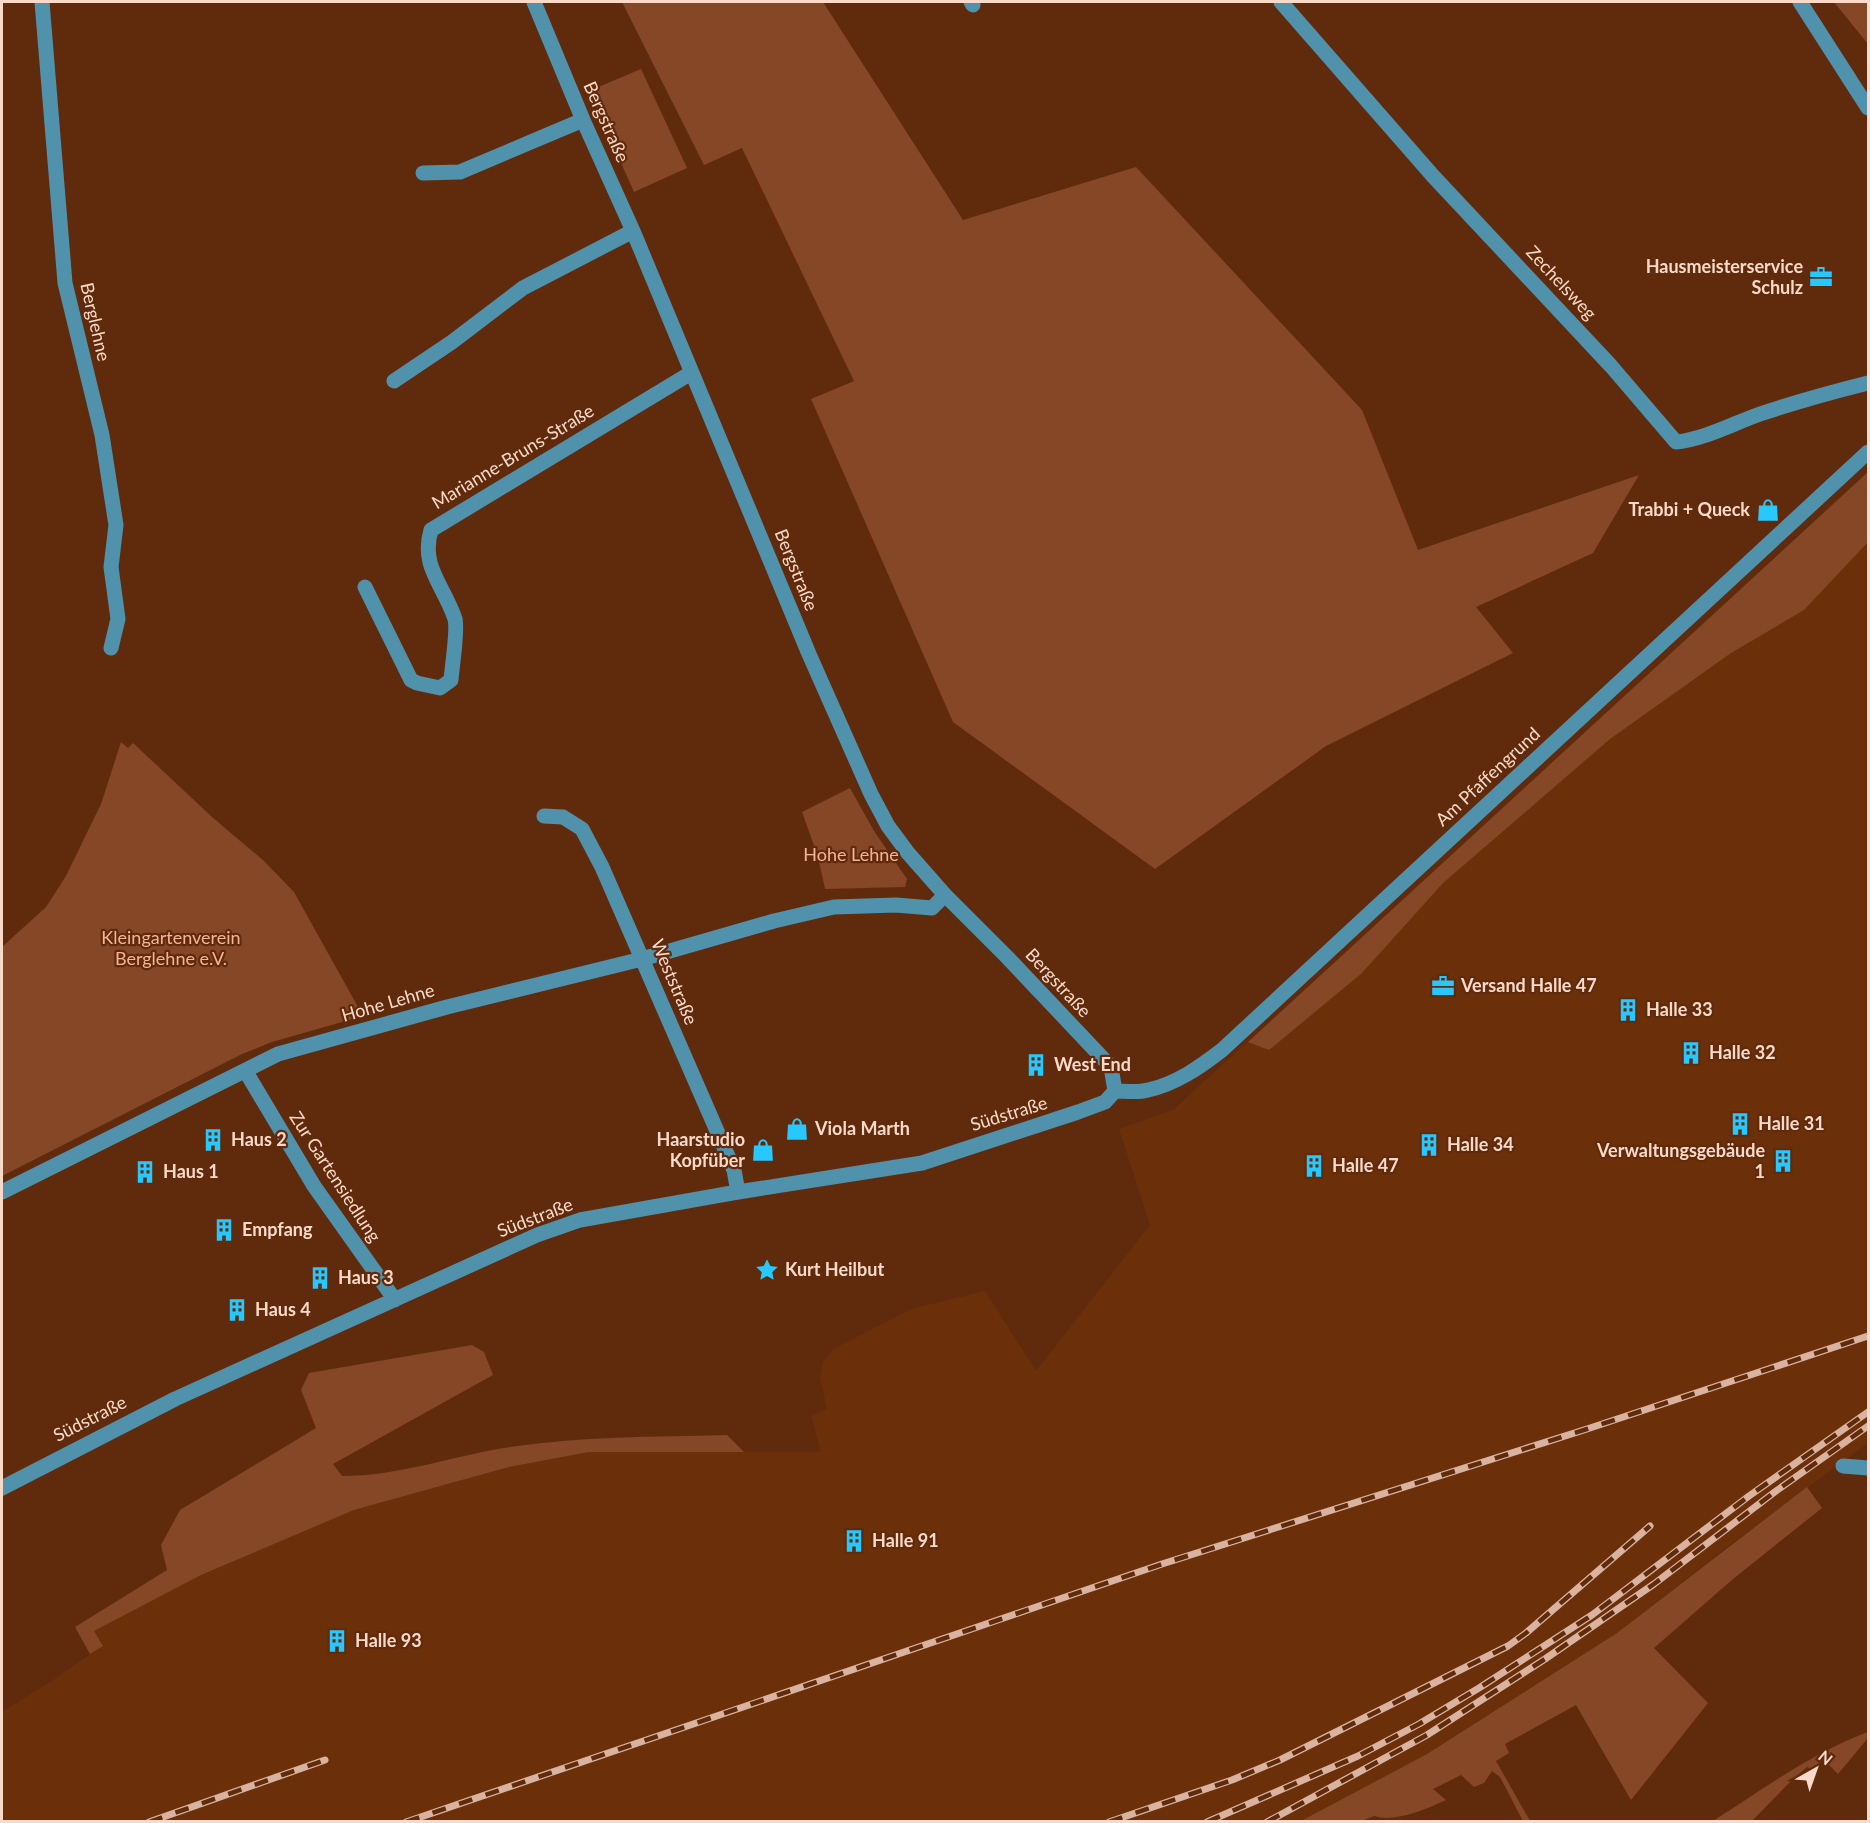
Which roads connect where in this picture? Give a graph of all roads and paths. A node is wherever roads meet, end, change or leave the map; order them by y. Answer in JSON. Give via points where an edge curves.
{"nodes":[{"id":1,"x":42,"y":2,"type":"edge"},
{"id":2,"x":534,"y":2,"type":"edge"},
{"id":3,"x":1281,"y":2,"type":"edge"},
{"id":4,"x":1800,"y":2,"type":"edge"},
{"id":5,"x":1869,"y":108,"type":"edge"},
{"id":6,"x":583,"y":120,"type":"junction"},
{"id":7,"x":423,"y":173,"type":"dead end"},
{"id":8,"x":633,"y":231,"type":"junction"},
{"id":9,"x":691,"y":373,"type":"junction"},
{"id":10,"x":394,"y":381,"type":"dead end"},
{"id":11,"x":1869,"y":383,"type":"edge"},
{"id":12,"x":1869,"y":452,"type":"edge"},
{"id":13,"x":365,"y":587,"type":"dead end"},
{"id":14,"x":111,"y":648,"type":"dead end"},
{"id":15,"x":544,"y":816,"type":"dead end"},
{"id":16,"x":945,"y":895,"type":"junction"},
{"id":17,"x":642,"y":959,"type":"junction"},
{"id":18,"x":246,"y":1072,"type":"junction"},
{"id":19,"x":1115,"y":1090,"type":"junction"},
{"id":20,"x":2,"y":1192,"type":"edge"},
{"id":21,"x":738,"y":1192,"type":"junction"},
{"id":22,"x":395,"y":1300,"type":"junction"},
{"id":23,"x":1843,"y":1466,"type":"dead end"},
{"id":24,"x":1869,"y":1468,"type":"edge"},
{"id":25,"x":2,"y":1488,"type":"edge"}],
"edges":[{"from":1,"to":14,"type":"street","name":"Berglehne","via":[[65,283],[102,435],[116,525],[111,567],[118,619]]},
{"from":2,"to":6,"type":"street","name":"Bergstraße"},
{"from":3,"to":11,"type":"street","name":"Zechelsweg","via":[[1433,176],[1611,366],[1676,442],[1690,441],[1761,414]]},
{"from":4,"to":5,"type":"street"},
{"from":6,"to":7,"type":"street","via":[[460,172]]},
{"from":6,"to":8,"type":"street","name":"Bergstraße"},
{"from":8,"to":9,"type":"street","name":"Bergstraße"},
{"from":8,"to":10,"type":"street","via":[[523,288]]},
{"from":9,"to":13,"type":"street","name":"Marianne-Bruns-Straße","via":[[431,530],[428,559],[456,621],[451,680],[440,688],[411,680]]},
{"from":9,"to":16,"type":"street","name":"Bergstraße","via":[[871,794],[888,826]]},
{"from":12,"to":19,"type":"street","name":"Am Pfaffengrund","via":[[1222,1050],[1174,1081],[1146,1091]]},
{"from":15,"to":17,"type":"street","name":"Weststraße","via":[[563,817],[582,829]]},
{"from":16,"to":17,"type":"street","name":"Hohe Lehne","via":[[932,908],[834,907],[767,922]]},
{"from":16,"to":19,"type":"street","name":"Bergstraße","via":[[1111,1066]]},
{"from":17,"to":18,"type":"street","name":"Hohe Lehne","via":[[278,1054]]},
{"from":17,"to":21,"type":"street","name":"Weststraße","via":[[734,1170]]},
{"from":18,"to":20,"type":"street","name":"Hohe Lehne"},
{"from":18,"to":22,"type":"street","name":"Zur Gartensiedlung","via":[[314,1186]]},
{"from":19,"to":21,"type":"street","name":"Südstraße","via":[[1105,1101],[1078,1112],[922,1163]]},
{"from":21,"to":22,"type":"street","name":"Südstraße","via":[[580,1220],[537,1235]]},
{"from":22,"to":25,"type":"street","name":"Südstraße","via":[[175,1399]]},
{"from":23,"to":24,"type":"street"}]}
